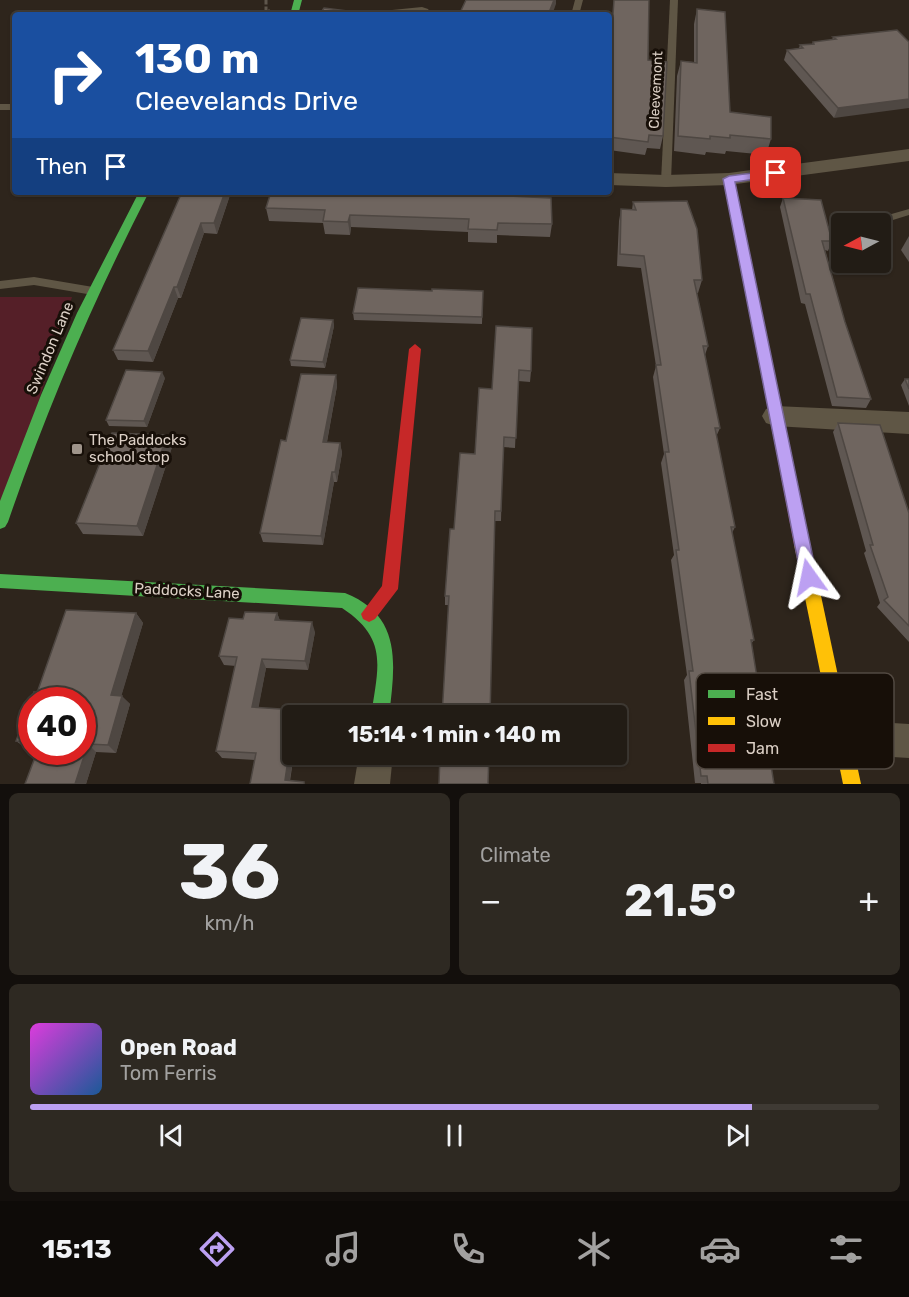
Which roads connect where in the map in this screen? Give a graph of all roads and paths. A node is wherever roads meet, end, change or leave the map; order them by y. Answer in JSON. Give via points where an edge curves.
{"nodes":[{"id":1,"x":674,"y":0,"type":"edge"},
{"id":2,"x":909,"y":155,"type":"edge"},
{"id":3,"x":612,"y":179,"type":"edge"},
{"id":4,"x":729,"y":179,"type":"junction"},
{"id":5,"x":666,"y":181,"type":"junction"},
{"id":6,"x":142,"y":195,"type":"edge"},
{"id":7,"x":909,"y":212,"type":"edge"},
{"id":8,"x":891,"y":217,"type":"edge"},
{"id":9,"x":0,"y":285,"type":"edge"},
{"id":10,"x":93,"y":291,"type":"junction"},
{"id":11,"x":415,"y":349,"type":"dead end"},
{"id":12,"x":775,"y":416,"type":"junction"},
{"id":13,"x":909,"y":423,"type":"edge"},
{"id":14,"x":0,"y":522,"type":"edge"},
{"id":15,"x":0,"y":581,"type":"edge"},
{"id":16,"x":369,"y":614,"type":"junction"},
{"id":17,"x":829,"y":673,"type":"edge"},
{"id":18,"x":381,"y":705,"type":"edge"},
{"id":19,"x":894,"y":740,"type":"edge"},
{"id":20,"x":909,"y":741,"type":"edge"},
{"id":21,"x":375,"y":765,"type":"edge"},
{"id":22,"x":849,"y":769,"type":"edge"},
{"id":23,"x":372,"y":784,"type":"edge"},
{"id":24,"x":852,"y":784,"type":"edge"}],
"edges":[{"from":1,"to":5,"type":"lane","name":"Cleevemont"},
{"from":2,"to":4,"type":"street"},
{"from":3,"to":5,"type":"street"},
{"from":4,"to":5,"type":"street"},
{"from":4,"to":12,"type":"street"},
{"from":6,"to":10,"type":"street","name":"Swindon Lane"},
{"from":7,"to":8,"type":"lane"},
{"from":9,"to":10,"type":"lane","via":[[34,281]]},
{"from":10,"to":14,"type":"street","name":"Swindon Lane","via":[[50,388]]},
{"from":11,"to":16,"type":"street","via":[[390,589]]},
{"from":12,"to":13,"type":"street"},
{"from":12,"to":17,"type":"street"},
{"from":15,"to":16,"type":"street","name":"Paddocks Lane","via":[[331,598],[345,600]]},
{"from":16,"to":18,"type":"street","name":"Paddocks Lane","via":[[387,648]]},
{"from":19,"to":20,"type":"street"},
{"from":21,"to":23,"type":"street"},
{"from":22,"to":24,"type":"street"}]}
